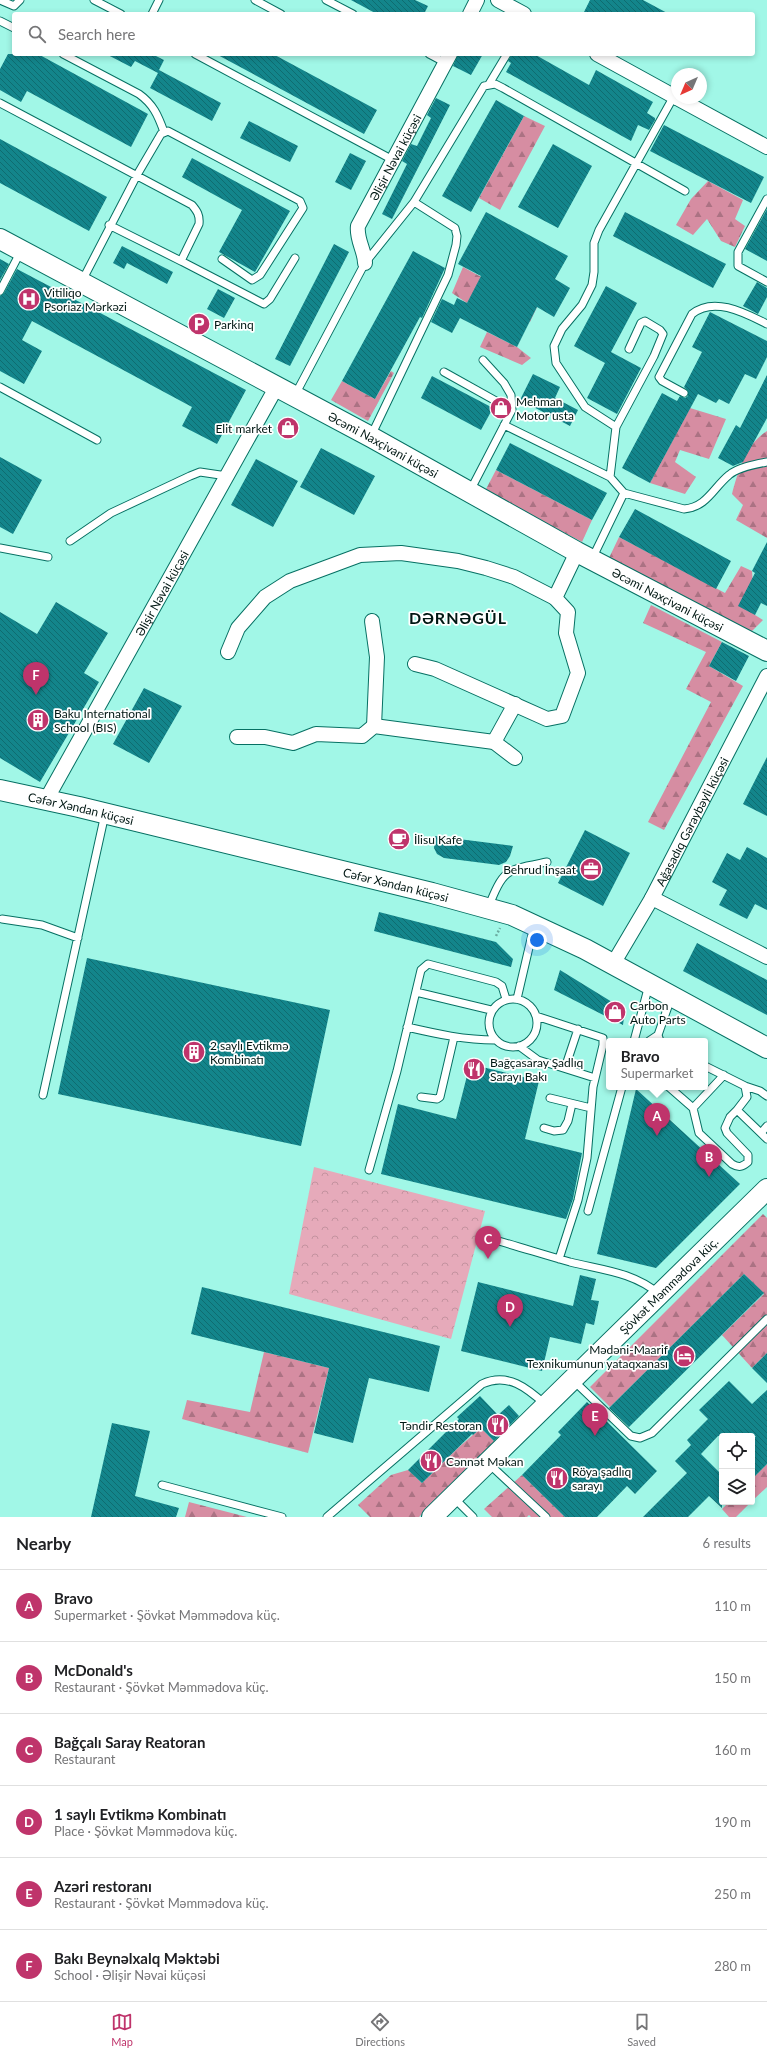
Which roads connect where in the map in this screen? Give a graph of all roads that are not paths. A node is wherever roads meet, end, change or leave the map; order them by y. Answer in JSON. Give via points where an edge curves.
{"nodes":[{"id":1,"x":0,"y":0,"type":"edge"},
{"id":2,"x":20,"y":0,"type":"edge"},
{"id":3,"x":94,"y":0,"type":"edge"},
{"id":4,"x":159,"y":0,"type":"edge"},
{"id":5,"x":255,"y":0,"type":"edge"},
{"id":6,"x":326,"y":0,"type":"edge"},
{"id":7,"x":478,"y":0,"type":"edge"},
{"id":8,"x":498,"y":0,"type":"edge"},
{"id":9,"x":117,"y":12,"type":"edge"},
{"id":10,"x":153,"y":12,"type":"edge"},
{"id":11,"x":277,"y":12,"type":"edge"},
{"id":12,"x":349,"y":12,"type":"edge"},
{"id":13,"x":471,"y":12,"type":"edge"},
{"id":14,"x":520,"y":12,"type":"edge"},
{"id":15,"x":0,"y":21,"type":"edge"},
{"id":16,"x":12,"y":27,"type":"edge"},
{"id":17,"x":67,"y":56,"type":"edge"},
{"id":18,"x":199,"y":56,"type":"edge"},
{"id":19,"x":507,"y":56,"type":"edge"},
{"id":20,"x":601,"y":56,"type":"edge"},
{"id":21,"x":448,"y":58,"type":"edge"},
{"id":22,"x":489,"y":84,"type":"junction"},
{"id":23,"x":671,"y":94,"type":"edge"},
{"id":24,"x":0,"y":103,"type":"edge"},
{"id":25,"x":672,"y":104,"type":"edge"},
{"id":26,"x":689,"y":104,"type":"edge"},
{"id":27,"x":164,"y":132,"type":"junction"},
{"id":28,"x":767,"y":147,"type":"edge"},
{"id":29,"x":393,"y":160,"type":"junction"},
{"id":30,"x":636,"y":164,"type":"junction"},
{"id":31,"x":137,"y":175,"type":"junction"},
{"id":32,"x":685,"y":191,"type":"dead end"},
{"id":33,"x":767,"y":199,"type":"edge"},
{"id":34,"x":414,"y":202,"type":"junction"},
{"id":35,"x":109,"y":225,"type":"junction"},
{"id":36,"x":0,"y":239,"type":"edge"},
{"id":37,"x":22,"y":251,"type":"junction"},
{"id":38,"x":295,"y":258,"type":"dead end"},
{"id":39,"x":222,"y":259,"type":"dead end"},
{"id":40,"x":181,"y":261,"type":"junction"},
{"id":41,"x":365,"y":264,"type":"junction"},
{"id":42,"x":767,"y":282,"type":"edge"},
{"id":43,"x":80,"y":283,"type":"junction"},
{"id":44,"x":0,"y":290,"type":"edge"},
{"id":45,"x":767,"y":324,"type":"edge"},
{"id":46,"x":629,"y":349,"type":"dead end"},
{"id":47,"x":483,"y":360,"type":"dead end"},
{"id":48,"x":444,"y":372,"type":"dead end"},
{"id":49,"x":277,"y":386,"type":"junction"},
{"id":50,"x":0,"y":387,"type":"edge"},
{"id":51,"x":684,"y":393,"type":"dead end"},
{"id":52,"x":295,"y":396,"type":"junction"},
{"id":53,"x":512,"y":410,"type":"junction"},
{"id":54,"x":504,"y":426,"type":"junction"},
{"id":55,"x":616,"y":427,"type":"junction"},
{"id":56,"x":371,"y":437,"type":"junction"},
{"id":57,"x":97,"y":440,"type":"dead end"},
{"id":58,"x":767,"y":462,"type":"edge"},
{"id":59,"x":227,"y":476,"type":"junction"},
{"id":60,"x":610,"y":477,"type":"junction"},
{"id":61,"x":470,"y":491,"type":"junction"},
{"id":62,"x":624,"y":493,"type":"junction"},
{"id":63,"x":70,"y":541,"type":"dead end"},
{"id":64,"x":0,"y":548,"type":"edge"},
{"id":65,"x":584,"y":555,"type":"junction"},
{"id":66,"x":48,"y":557,"type":"dead end"},
{"id":67,"x":555,"y":598,"type":"junction"},
{"id":68,"x":372,"y":621,"type":"dead end"},
{"id":69,"x":767,"y":651,"type":"edge"},
{"id":70,"x":228,"y":652,"type":"dead end"},
{"id":71,"x":414,"y":664,"type":"dead end"},
{"id":72,"x":767,"y":676,"type":"edge"},
{"id":73,"x":516,"y":704,"type":"junction"},
{"id":74,"x":374,"y":726,"type":"junction"},
{"id":75,"x":237,"y":737,"type":"dead end"},
{"id":76,"x":494,"y":742,"type":"junction"},
{"id":77,"x":516,"y":758,"type":"dead end"},
{"id":78,"x":0,"y":790,"type":"edge"},
{"id":79,"x":46,"y":800,"type":"junction"},
{"id":80,"x":105,"y":814,"type":"junction"},
{"id":81,"x":547,"y":862,"type":"dead end"},
{"id":82,"x":652,"y":898,"type":"junction"},
{"id":83,"x":488,"y":908,"type":"junction"},
{"id":84,"x":2,"y":919,"type":"dead end"},
{"id":85,"x":534,"y":926,"type":"junction"},
{"id":86,"x":78,"y":938,"type":"junction"},
{"id":87,"x":767,"y":956,"type":"edge"},
{"id":88,"x":613,"y":964,"type":"junction"},
{"id":89,"x":650,"y":983,"type":"junction"},
{"id":90,"x":416,"y":992,"type":"junction"},
{"id":91,"x":672,"y":995,"type":"junction"},
{"id":92,"x":506,"y":999,"type":"junction"},
{"id":93,"x":517,"y":999,"type":"junction"},
{"id":94,"x":491,"y":1010,"type":"junction"},
{"id":95,"x":536,"y":1016,"type":"junction"},
{"id":96,"x":408,"y":1027,"type":"junction"},
{"id":97,"x":578,"y":1029,"type":"junction"},
{"id":98,"x":454,"y":1037,"type":"junction"},
{"id":99,"x":635,"y":1038,"type":"edge"},
{"id":100,"x":659,"y":1038,"type":"edge"},
{"id":101,"x":495,"y":1040,"type":"junction"},
{"id":102,"x":519,"y":1046,"type":"junction"},
{"id":103,"x":767,"y":1048,"type":"edge"},
{"id":104,"x":565,"y":1068,"type":"junction"},
{"id":105,"x":708,"y":1068,"type":"edge"},
{"id":106,"x":724,"y":1076,"type":"junction"},
{"id":107,"x":595,"y":1078,"type":"junction"},
{"id":108,"x":744,"y":1086,"type":"junction"},
{"id":109,"x":621,"y":1090,"type":"edge"},
{"id":110,"x":672,"y":1090,"type":"edge"},
{"id":111,"x":42,"y":1095,"type":"dead end"},
{"id":112,"x":767,"y":1096,"type":"edge"},
{"id":113,"x":421,"y":1097,"type":"dead end"},
{"id":114,"x":550,"y":1098,"type":"dead end"},
{"id":115,"x":572,"y":1104,"type":"junction"},
{"id":116,"x":590,"y":1108,"type":"junction"},
{"id":117,"x":693,"y":1108,"type":"junction"},
{"id":118,"x":737,"y":1110,"type":"junction"},
{"id":119,"x":767,"y":1126,"type":"edge"},
{"id":120,"x":544,"y":1128,"type":"dead end"},
{"id":121,"x":760,"y":1133,"type":"junction"},
{"id":122,"x":767,"y":1139,"type":"edge"},
{"id":123,"x":369,"y":1170,"type":"dead end"},
{"id":124,"x":767,"y":1189,"type":"edge"},
{"id":125,"x":588,"y":1211,"type":"dead end"},
{"id":126,"x":495,"y":1240,"type":"dead end"},
{"id":127,"x":559,"y":1259,"type":"junction"},
{"id":128,"x":659,"y":1295,"type":"junction"},
{"id":129,"x":767,"y":1320,"type":"edge"},
{"id":130,"x":573,"y":1379,"type":"junction"},
{"id":131,"x":546,"y":1405,"type":"junction"},
{"id":132,"x":488,"y":1463,"type":"junction"},
{"id":133,"x":162,"y":1485,"type":"dead end"},
{"id":134,"x":453,"y":1497,"type":"junction"},
{"id":135,"x":282,"y":1517,"type":"edge"},
{"id":136,"x":327,"y":1517,"type":"edge"},
{"id":137,"x":432,"y":1517,"type":"edge"},
{"id":138,"x":473,"y":1517,"type":"edge"},
{"id":139,"x":546,"y":1517,"type":"edge"}],
"edges":[{"from":1,"to":2,"type":"lane","via":[[14,6]]},
{"from":3,"to":9,"type":"lane"},
{"from":4,"to":10,"type":"lane"},
{"from":5,"to":11,"type":"lane"},
{"from":6,"to":12,"type":"lane"},
{"from":7,"to":13,"type":"street"},
{"from":8,"to":14,"type":"street"},
{"from":15,"to":16,"type":"lane"},
{"from":17,"to":27,"type":"lane","via":[[148,101],[156,110]]},
{"from":18,"to":29,"type":"lane"},
{"from":19,"to":22,"type":"lane"},
{"from":20,"to":23,"type":"street"},
{"from":21,"to":29,"type":"street","name":"Əlişir Nəvai küçəsi"},
{"from":22,"to":30,"type":"lane","via":[[503,88]]},
{"from":22,"to":34,"type":"lane","via":[[480,90]]},
{"from":24,"to":31,"type":"lane"},
{"from":25,"to":30,"type":"lane"},
{"from":26,"to":28,"type":"street"},
{"from":27,"to":31,"type":"lane"},
{"from":27,"to":39,"type":"lane","via":[[168,131],[303,204],[303,208],[256,278],[252,280]]},
{"from":29,"to":41,"type":"street","name":"Əlişir Nəvai küçəsi","via":[[358,226],[357,233],[365,254]]},
{"from":30,"to":32,"type":"lane"},
{"from":30,"to":55,"type":"lane","via":[[594,243],[592,285],[582,305],[562,329],[554,346],[556,363],[585,407]]},
{"from":31,"to":35,"type":"lane"},
{"from":31,"to":40,"type":"lane","via":[[197,210],[199,224]]},
{"from":33,"to":42,"type":"lane","via":[[738,252],[738,266]]},
{"from":34,"to":41,"type":"lane"},
{"from":34,"to":56,"type":"lane","via":[[455,228],[456,245],[448,275]]},
{"from":35,"to":40,"type":"lane"},
{"from":35,"to":43,"type":"lane"},
{"from":36,"to":37,"type":"main road","name":"Əcəmi Naxçivani küçəsi"},
{"from":37,"to":43,"type":"main road","name":"Əcəmi Naxçivani küçəsi"},
{"from":37,"to":44,"type":"lane"},
{"from":38,"to":40,"type":"lane","via":[[270,299],[264,304]]},
{"from":41,"to":52,"type":"lane"},
{"from":43,"to":49,"type":"main road","name":"Əcəmi Naxçivani küçəsi"},
{"from":45,"to":51,"type":"lane","via":[[730,308],[704,306],[698,309],[692,314],[659,376],[662,381]]},
{"from":46,"to":55,"type":"lane","via":[[641,323],[645,321],[663,334]]},
{"from":47,"to":53,"type":"lane","via":[[504,383],[511,395]]},
{"from":48,"to":53,"type":"lane"},
{"from":49,"to":52,"type":"main road","name":"Əcəmi Naxçivani küçəsi"},
{"from":49,"to":59,"type":"street","name":"Əlişir Nəvai küçəsi"},
{"from":50,"to":57,"type":"lane"},
{"from":52,"to":56,"type":"main road","name":"Əcəmi Naxçivani küçəsi"},
{"from":53,"to":54,"type":"lane"},
{"from":54,"to":60,"type":"lane"},
{"from":54,"to":61,"type":"lane"},
{"from":55,"to":60,"type":"lane"},
{"from":56,"to":61,"type":"main road","name":"Əcəmi Naxçivani küçəsi"},
{"from":58,"to":62,"type":"lane","via":[[730,474],[703,504],[693,508],[684,509]]},
{"from":59,"to":63,"type":"lane","via":[[200,472],[174,482],[111,513]]},
{"from":59,"to":79,"type":"street","name":"Əlişir Nəvai küçəsi"},
{"from":60,"to":62,"type":"lane"},
{"from":61,"to":65,"type":"main road","name":"Əcəmi Naxçivani küçəsi"},
{"from":62,"to":65,"type":"lane"},
{"from":64,"to":66,"type":"lane"},
{"from":65,"to":67,"type":"street"},
{"from":65,"to":69,"type":"main road","name":"Əcəmi Naxçivani küçəsi"},
{"from":67,"to":70,"type":"street","via":[[514,577],[458,561],[401,553],[360,555],[290,581],[265,597],[238,628]]},
{"from":67,"to":73,"type":"street","via":[[568,612],[566,633],[578,673],[562,716],[547,719]]},
{"from":68,"to":74,"type":"street","via":[[376,657]]},
{"from":71,"to":73,"type":"street","via":[[435,669]]},
{"from":72,"to":82,"type":"street","name":"Ağasadıq Gəraybəyli küçəsi"},
{"from":73,"to":76,"type":"street"},
{"from":74,"to":75,"type":"street","via":[[362,736],[316,734],[293,743],[265,737]]},
{"from":74,"to":76,"type":"street"},
{"from":76,"to":77,"type":"street"},
{"from":78,"to":79,"type":"main road","name":"Cəfər Xəndan küçəsi"},
{"from":79,"to":80,"type":"main road","name":"Cəfər Xəndan küçəsi"},
{"from":80,"to":83,"type":"main road","name":"Cəfər Xəndan küçəsi"},
{"from":80,"to":86,"type":"lane"},
{"from":81,"to":83,"type":"lane","via":[[512,869],[498,884]]},
{"from":82,"to":87,"type":"street"},
{"from":82,"to":88,"type":"street","name":"Ağasadıq Gəraybəyli küçəsi"},
{"from":83,"to":85,"type":"main road","name":"Cəfər Xəndan küçəsi","via":[[512,915]]},
{"from":84,"to":86,"type":"lane","via":[[42,925]]},
{"from":85,"to":88,"type":"main road","name":"Cəfər Xəndan küçəsi"},
{"from":85,"to":93,"type":"lane"},
{"from":86,"to":111,"type":"lane"},
{"from":88,"to":89,"type":"main road","name":"Cəfər Xəndan küçəsi"},
{"from":89,"to":91,"type":"main road","name":"Cəfər Xəndan küçəsi"},
{"from":89,"to":99,"type":"lane"},
{"from":90,"to":92,"type":"lane","via":[[421,970],[428,964],[496,982],[502,986]]},
{"from":90,"to":94,"type":"lane"},
{"from":90,"to":96,"type":"lane"},
{"from":91,"to":100,"type":"lane"},
{"from":91,"to":103,"type":"main road","name":"Cəfər Xəndan küçəsi"},
{"from":92,"to":93,"type":"lane"},
{"from":92,"to":94,"type":"lane"},
{"from":93,"to":95,"type":"lane","via":[[530,1005]]},
{"from":94,"to":101,"type":"lane","via":[[488,1023]]},
{"from":95,"to":97,"type":"lane"},
{"from":95,"to":102,"type":"lane","via":[[537,1029],[534,1035]]},
{"from":96,"to":98,"type":"lane"},
{"from":96,"to":123,"type":"lane"},
{"from":97,"to":104,"type":"lane"},
{"from":97,"to":107,"type":"lane","via":[[603,1038]]},
{"from":98,"to":101,"type":"lane"},
{"from":98,"to":113,"type":"lane","via":[[440,1097]]},
{"from":101,"to":102,"type":"lane","via":[[506,1046]]},
{"from":102,"to":104,"type":"lane","via":[[538,1060]]},
{"from":104,"to":107,"type":"lane"},
{"from":105,"to":106,"type":"lane"},
{"from":106,"to":108,"type":"lane"},
{"from":106,"to":117,"type":"lane"},
{"from":107,"to":116,"type":"lane"},
{"from":108,"to":112,"type":"lane"},
{"from":108,"to":118,"type":"lane","via":[[747,1098]]},
{"from":109,"to":125,"type":"lane"},
{"from":110,"to":117,"type":"lane"},
{"from":114,"to":115,"type":"lane"},
{"from":115,"to":116,"type":"lane"},
{"from":115,"to":120,"type":"lane","via":[[563,1130]]},
{"from":116,"to":127,"type":"lane","via":[[587,1158],[578,1200]]},
{"from":117,"to":118,"type":"lane","via":[[698,1133],[738,1167],[748,1162],[748,1155],[725,1128]]},
{"from":118,"to":121,"type":"lane"},
{"from":119,"to":121,"type":"lane"},
{"from":121,"to":122,"type":"lane"},
{"from":124,"to":128,"type":"main road","name":"Şövkət Məmmədova küç."},
{"from":126,"to":127,"type":"lane"},
{"from":127,"to":128,"type":"lane","via":[[636,1278]]},
{"from":128,"to":130,"type":"main road","name":"Şövkət Məmmədova küç."},
{"from":129,"to":130,"type":"lane","via":[[652,1433],[640,1438],[631,1436]]},
{"from":130,"to":131,"type":"main road","name":"Şövkət Məmmədova küç."},
{"from":131,"to":132,"type":"main road","name":"Şövkət Məmmədova küç."},
{"from":131,"to":136,"type":"lane","via":[[528,1389],[510,1380],[500,1379],[482,1384]]},
{"from":132,"to":134,"type":"main road","name":"Şövkət Məmmədova küç."},
{"from":132,"to":139,"type":"lane"},
{"from":133,"to":135,"type":"lane"},
{"from":134,"to":137,"type":"main road","name":"Şövkət Məmmədova küç."},
{"from":134,"to":138,"type":"lane"}]}
